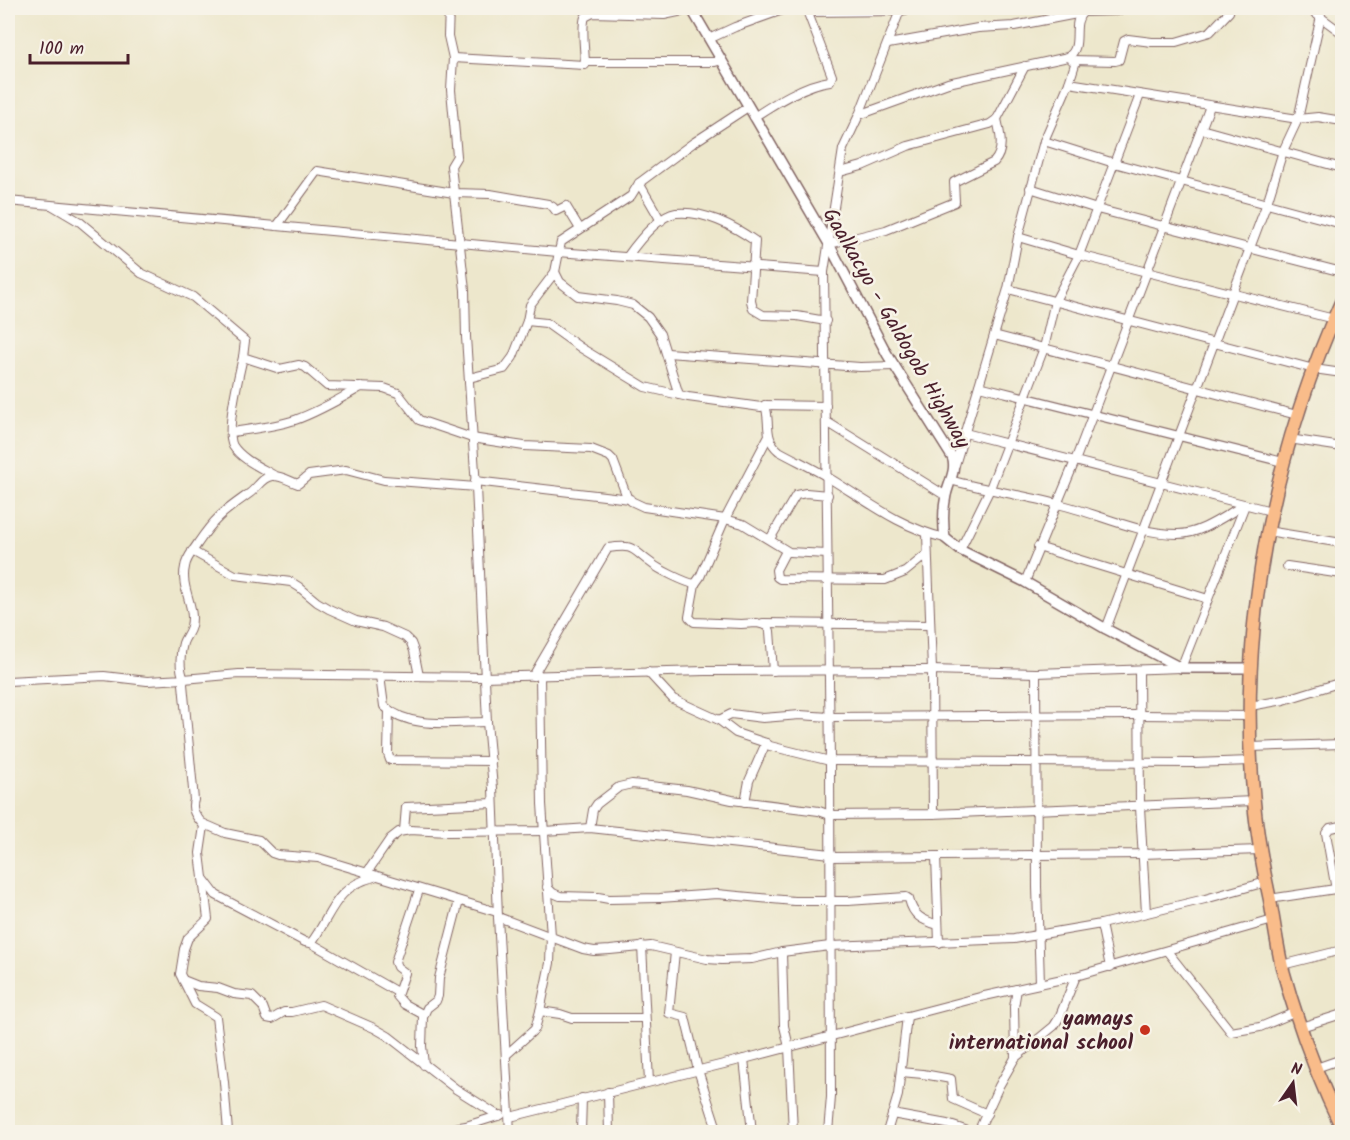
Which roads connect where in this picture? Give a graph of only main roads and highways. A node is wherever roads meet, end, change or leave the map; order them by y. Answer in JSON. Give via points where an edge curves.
{"nodes":[{"id":1,"x":1342,"y":300,"type":"edge"},
{"id":2,"x":1342,"y":1128,"type":"edge"}],
"edges":[{"from":1,"to":2,"type":"main road","via":[[1283,462],[1267,531],[1250,668],[1254,801],[1273,920],[1296,1012]]}]}
